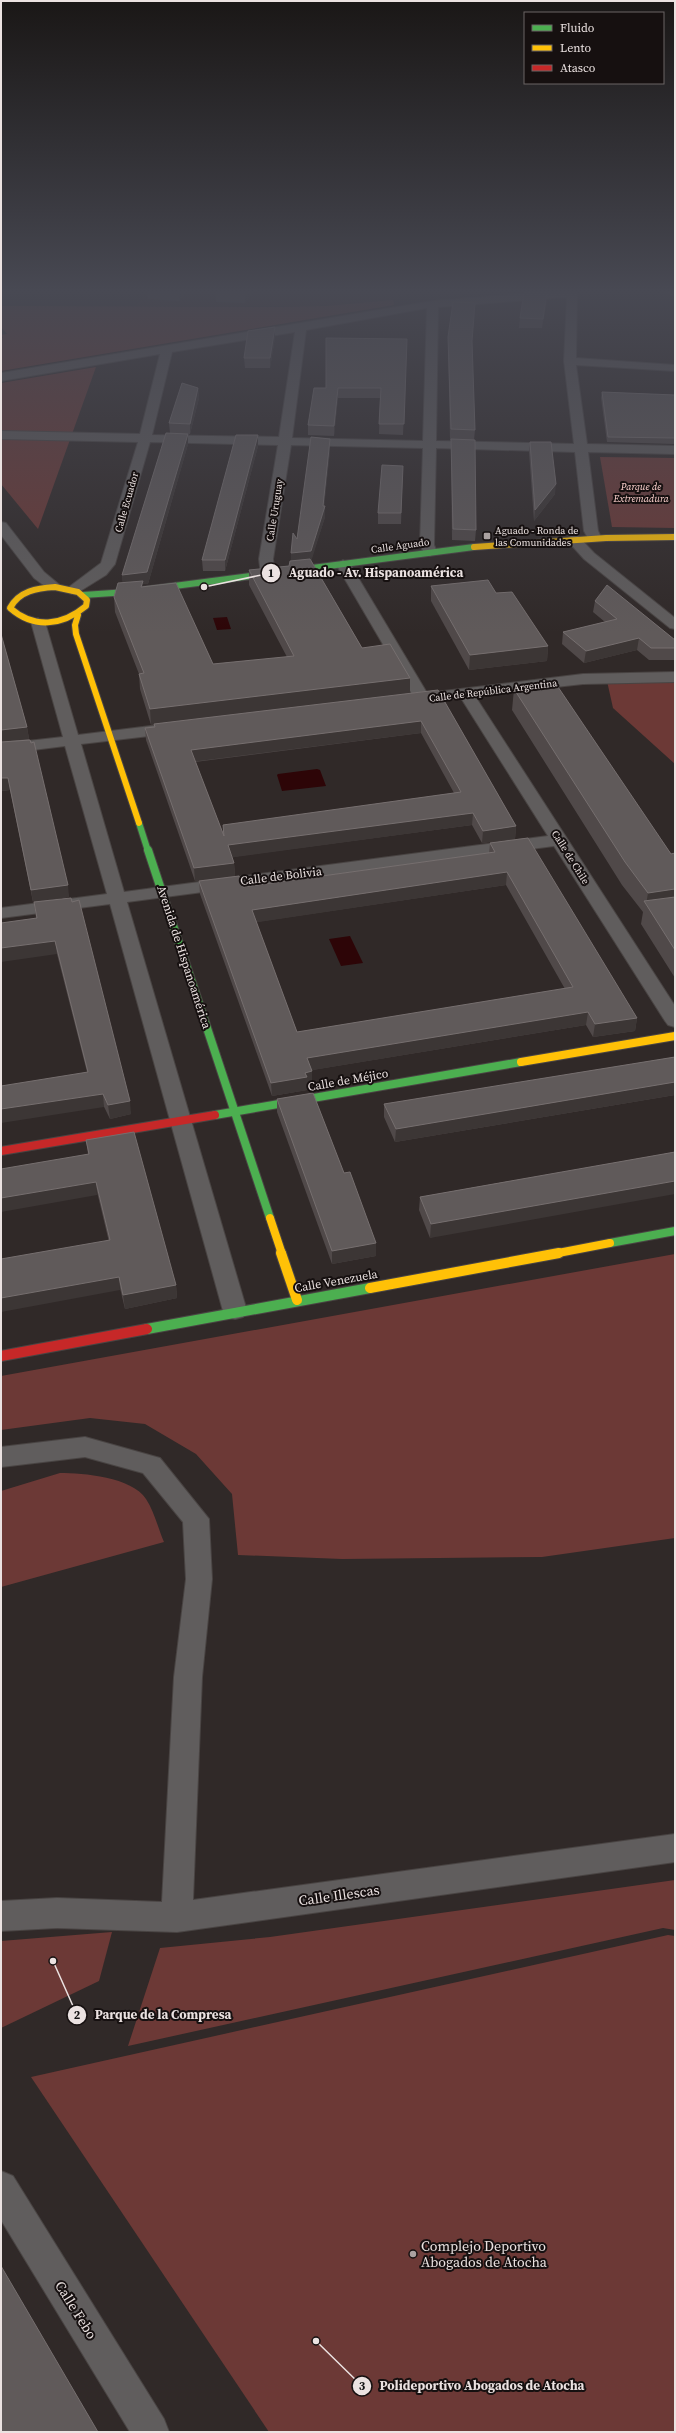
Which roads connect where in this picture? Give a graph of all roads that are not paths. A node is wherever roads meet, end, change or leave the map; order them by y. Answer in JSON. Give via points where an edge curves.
{"nodes":[{"id":1,"x":153,"y":406,"type":"edge"},
{"id":2,"x":291,"y":406,"type":"edge"},
{"id":3,"x":430,"y":406,"type":"edge"},
{"id":4,"x":576,"y":406,"type":"edge"},
{"id":5,"x":1,"y":435,"type":"edge"},
{"id":6,"x":145,"y":438,"type":"junction"},
{"id":7,"x":286,"y":441,"type":"junction"},
{"id":8,"x":429,"y":444,"type":"junction"},
{"id":9,"x":581,"y":447,"type":"junction"},
{"id":10,"x":675,"y":450,"type":"edge"},
{"id":11,"x":1,"y":526,"type":"edge"},
{"id":12,"x":594,"y":537,"type":"junction"},
{"id":13,"x":675,"y":537,"type":"edge"},
{"id":14,"x":573,"y":539,"type":"junction"},
{"id":15,"x":1,"y":546,"type":"edge"},
{"id":16,"x":430,"y":552,"type":"junction"},
{"id":17,"x":343,"y":564,"type":"junction"},
{"id":18,"x":268,"y":575,"type":"junction"},
{"id":19,"x":55,"y":588,"type":"junction"},
{"id":20,"x":128,"y":592,"type":"junction"},
{"id":21,"x":24,"y":593,"type":"junction"},
{"id":22,"x":77,"y":593,"type":"junction"},
{"id":23,"x":11,"y":603,"type":"junction"},
{"id":24,"x":1,"y":606,"type":"edge"},
{"id":25,"x":86,"y":606,"type":"junction"},
{"id":26,"x":78,"y":615,"type":"junction"},
{"id":27,"x":7,"y":617,"type":"dead end"},
{"id":28,"x":19,"y":617,"type":"junction"},
{"id":29,"x":38,"y":622,"type":"junction"},
{"id":30,"x":675,"y":625,"type":"edge"},
{"id":31,"x":675,"y":677,"type":"edge"},
{"id":32,"x":466,"y":694,"type":"junction"},
{"id":33,"x":422,"y":698,"type":"junction"},
{"id":34,"x":399,"y":701,"type":"edge"},
{"id":35,"x":188,"y":727,"type":"edge"},
{"id":36,"x":110,"y":736,"type":"junction"},
{"id":37,"x":72,"y":741,"type":"junction"},
{"id":38,"x":1,"y":749,"type":"edge"},
{"id":39,"x":561,"y":840,"type":"junction"},
{"id":40,"x":163,"y":892,"type":"junction"},
{"id":41,"x":117,"y":898,"type":"junction"},
{"id":42,"x":1,"y":913,"type":"edge"},
{"id":43,"x":675,"y":1021,"type":"edge"},
{"id":44,"x":675,"y":1036,"type":"edge"},
{"id":45,"x":234,"y":1112,"type":"junction"},
{"id":46,"x":181,"y":1121,"type":"junction"},
{"id":47,"x":1,"y":1151,"type":"edge"},
{"id":48,"x":675,"y":1231,"type":"edge"},
{"id":49,"x":297,"y":1300,"type":"junction"},
{"id":50,"x":235,"y":1312,"type":"junction"},
{"id":51,"x":1,"y":1356,"type":"edge"},
{"id":52,"x":1,"y":1457,"type":"edge"},
{"id":53,"x":675,"y":1848,"type":"edge"},
{"id":54,"x":1,"y":1916,"type":"edge"},
{"id":55,"x":177,"y":1917,"type":"junction"},
{"id":56,"x":1,"y":2188,"type":"edge"},
{"id":57,"x":151,"y":2432,"type":"edge"}],
"edges":[{"from":1,"to":6,"type":"street","name":"Calle Ecuador"},
{"from":2,"to":7,"type":"street","name":"Calle Uruguay"},
{"from":3,"to":8,"type":"street"},
{"from":4,"to":9,"type":"street"},
{"from":5,"to":6,"type":"street"},
{"from":6,"to":7,"type":"street"},
{"from":6,"to":22,"type":"street","name":"Calle Ecuador","via":[[108,564]]},
{"from":7,"to":8,"type":"street"},
{"from":7,"to":18,"type":"street","name":"Calle Uruguay","via":[[266,559]]},
{"from":8,"to":9,"type":"street"},
{"from":8,"to":16,"type":"street","via":[[427,545]]},
{"from":9,"to":10,"type":"street"},
{"from":9,"to":12,"type":"street","via":[[591,531]]},
{"from":11,"to":19,"type":"street","via":[[39,575]]},
{"from":12,"to":13,"type":"street","name":"Calle Aguado"},
{"from":12,"to":14,"type":"street","name":"Calle Aguado"},
{"from":14,"to":16,"type":"street","name":"Calle Aguado"},
{"from":14,"to":30,"type":"street","via":[[589,556]]},
{"from":15,"to":21,"type":"street","via":[[29,584]]},
{"from":16,"to":17,"type":"street","name":"Calle Aguado"},
{"from":17,"to":18,"type":"street","name":"Calle Aguado"},
{"from":17,"to":33,"type":"street"},
{"from":18,"to":20,"type":"street","name":"Calle Aguado"},
{"from":19,"to":21,"type":"street","name":"Calle Aguado"},
{"from":19,"to":22,"type":"street","name":"Calle Aguado"},
{"from":20,"to":22,"type":"street","name":"Calle Aguado"},
{"from":20,"to":25,"type":"street","name":"Calle Aguado"},
{"from":21,"to":23,"type":"street"},
{"from":22,"to":25,"type":"street","via":[[87,600]]},
{"from":23,"to":24,"type":"street"},
{"from":23,"to":28,"type":"street","via":[[10,608]]},
{"from":25,"to":26,"type":"street"},
{"from":26,"to":29,"type":"street","via":[[59,621]]},
{"from":26,"to":36,"type":"street","name":"Avenida de Hispanoamérica","via":[[76,634]]},
{"from":27,"to":28,"type":"street"},
{"from":28,"to":29,"type":"street"},
{"from":29,"to":37,"type":"street"},
{"from":31,"to":32,"type":"street","name":"Calle de República Argentina","via":[[583,679]]},
{"from":32,"to":33,"type":"street","name":"Calle de República Argentina"},
{"from":32,"to":39,"type":"street","name":"Calle de Chile"},
{"from":33,"to":34,"type":"street","name":"Calle de República Argentina"},
{"from":35,"to":36,"type":"street"},
{"from":36,"to":37,"type":"street"},
{"from":36,"to":40,"type":"street","name":"Avenida de Hispanoamérica"},
{"from":37,"to":38,"type":"street"},
{"from":37,"to":41,"type":"street"},
{"from":39,"to":40,"type":"street","name":"Calle de Bolivia"},
{"from":39,"to":43,"type":"street","name":"Calle de Chile"},
{"from":40,"to":41,"type":"street","name":"Calle de Bolivia"},
{"from":40,"to":45,"type":"street","name":"Avenida de Hispanoamérica"},
{"from":41,"to":42,"type":"street","name":"Calle de Bolivia"},
{"from":41,"to":46,"type":"street"},
{"from":44,"to":45,"type":"street","name":"Calle de Méjico"},
{"from":45,"to":46,"type":"street","name":"Calle de Méjico"},
{"from":45,"to":49,"type":"street","name":"Avenida de Hispanoamérica"},
{"from":46,"to":47,"type":"street","name":"Calle de Méjico"},
{"from":46,"to":50,"type":"street"},
{"from":48,"to":49,"type":"street","name":"Calle Venezuela"},
{"from":49,"to":50,"type":"street","name":"Calle Venezuela"},
{"from":50,"to":51,"type":"street","name":"Calle Venezuela"},
{"from":52,"to":55,"type":"street","via":[[85,1447],[151,1465],[196,1519],[199,1579],[188,1677]]},
{"from":53,"to":55,"type":"street","name":"Calle Illescas"},
{"from":54,"to":55,"type":"street","name":"Calle Illescas","via":[[57,1913]]},
{"from":56,"to":57,"type":"street","name":"Calle Febo"}]}
